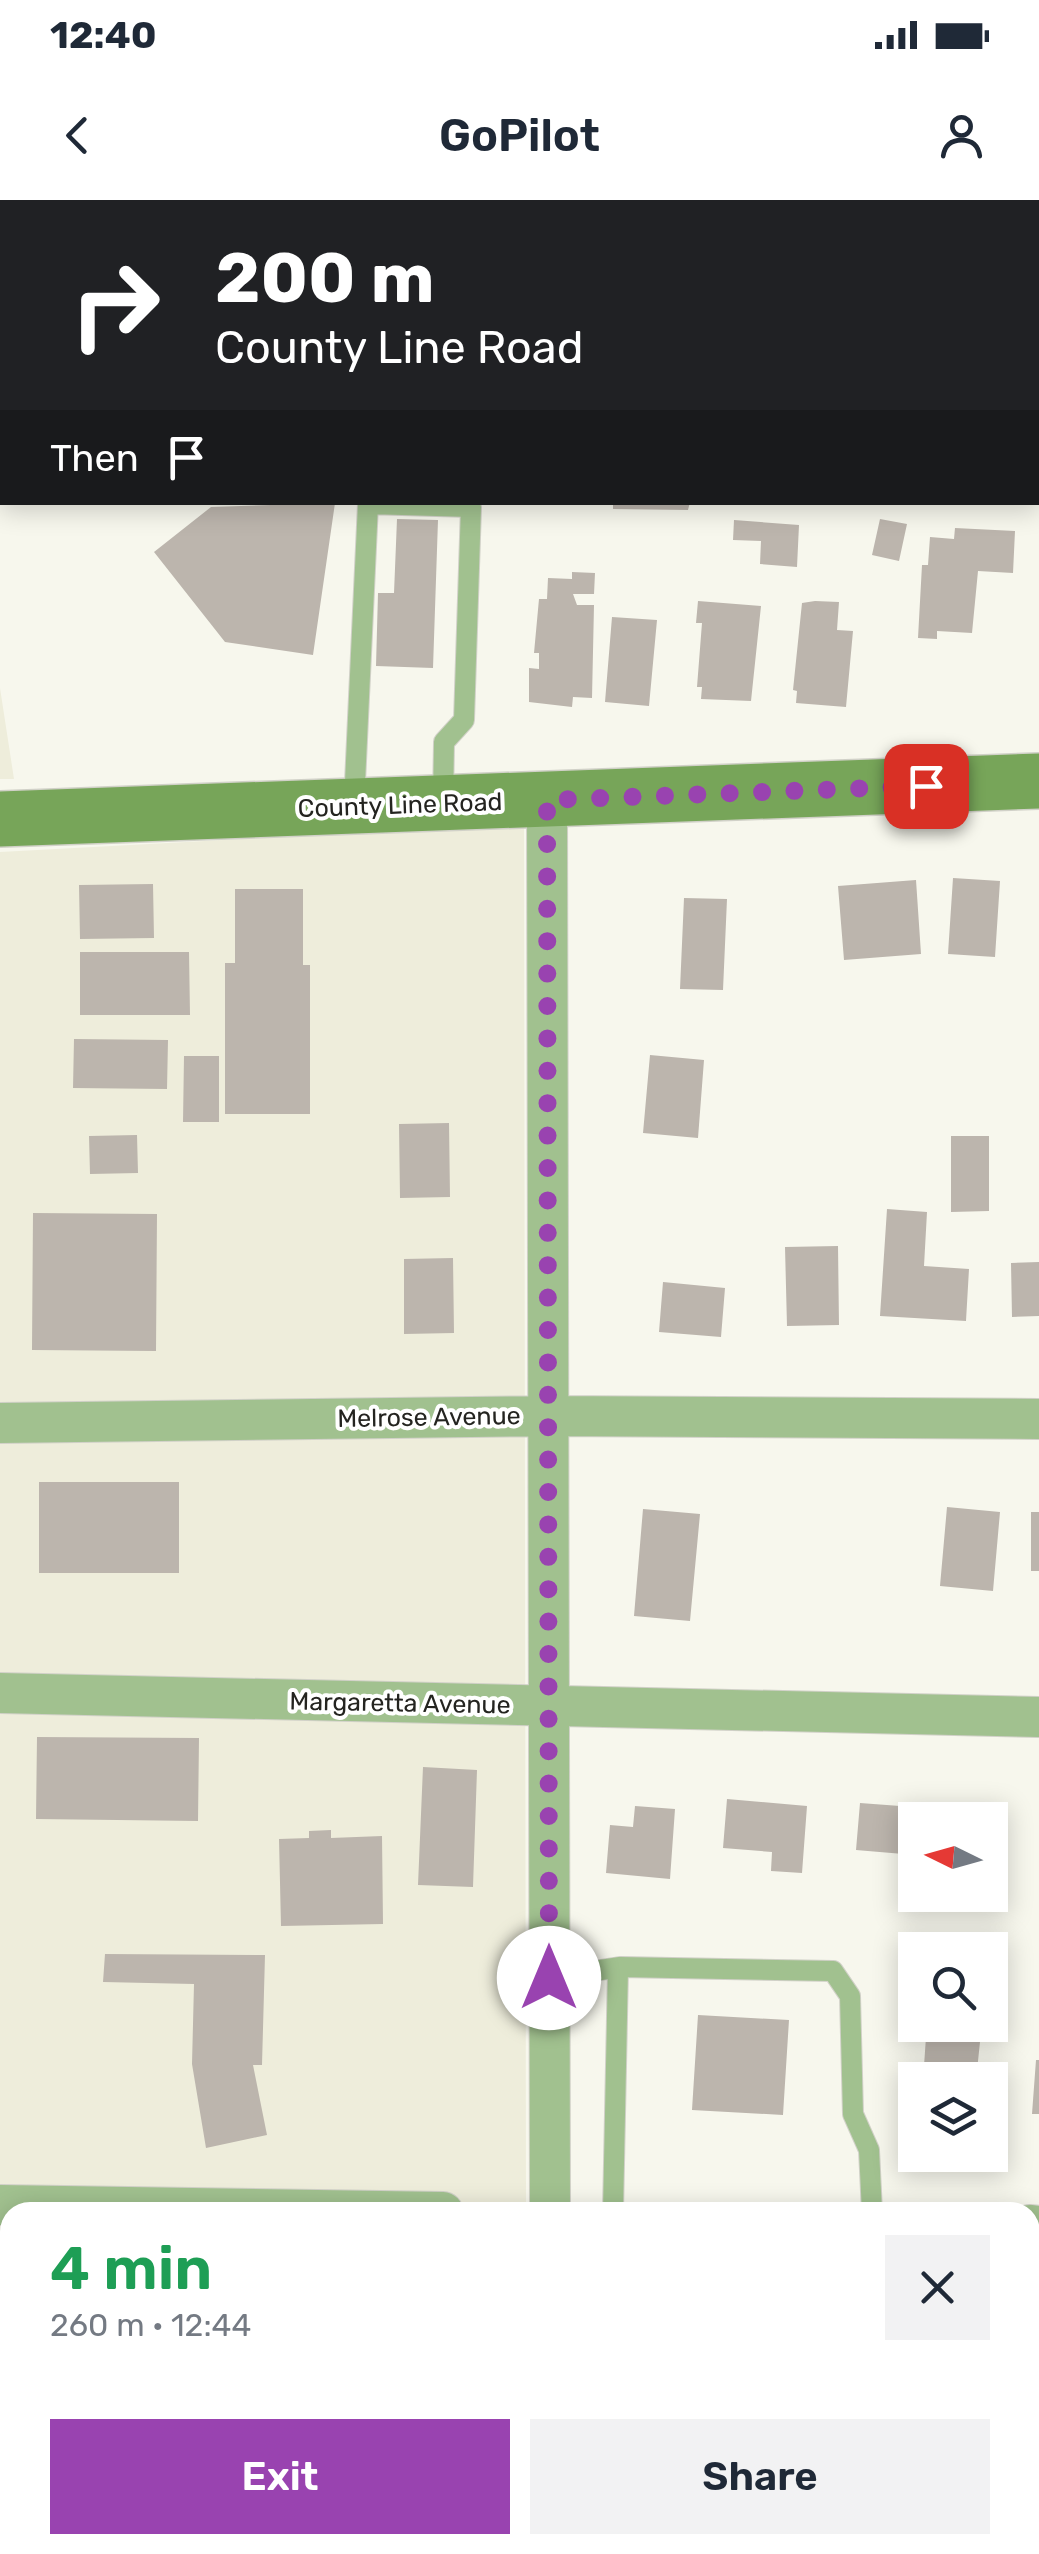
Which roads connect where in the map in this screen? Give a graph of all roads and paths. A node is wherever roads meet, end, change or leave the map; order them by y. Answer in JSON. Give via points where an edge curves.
{"nodes":[{"id":1,"x":368,"y":505,"type":"edge"},
{"id":2,"x":394,"y":505,"type":"edge"},
{"id":3,"x":1039,"y":781,"type":"edge"},
{"id":4,"x":547,"y":800,"type":"junction"},
{"id":5,"x":443,"y":803,"type":"junction"},
{"id":6,"x":354,"y":806,"type":"junction"},
{"id":7,"x":0,"y":819,"type":"edge"},
{"id":8,"x":550,"y":1416,"type":"junction"},
{"id":9,"x":1039,"y":1419,"type":"edge"},
{"id":10,"x":0,"y":1422,"type":"edge"},
{"id":11,"x":0,"y":1692,"type":"edge"},
{"id":12,"x":549,"y":1706,"type":"junction"},
{"id":13,"x":1039,"y":1717,"type":"edge"},
{"id":14,"x":618,"y":1968,"type":"junction"},
{"id":15,"x":549,"y":1978,"type":"junction"},
{"id":16,"x":550,"y":2202,"type":"edge"},
{"id":17,"x":613,"y":2202,"type":"edge"},
{"id":18,"x":872,"y":2202,"type":"edge"}],
"edges":[{"from":1,"to":6,"type":"lane"},
{"from":2,"to":5,"type":"lane","via":[[471,508],[464,720],[444,742]]},
{"from":3,"to":4,"type":"main road","name":"County Line Road"},
{"from":4,"to":5,"type":"main road","name":"County Line Road"},
{"from":4,"to":8,"type":"street"},
{"from":5,"to":6,"type":"main road","name":"County Line Road"},
{"from":6,"to":7,"type":"main road","name":"County Line Road"},
{"from":8,"to":9,"type":"street","name":"Melrose Avenue"},
{"from":8,"to":10,"type":"street","name":"Melrose Avenue"},
{"from":8,"to":12,"type":"street"},
{"from":11,"to":12,"type":"street","name":"Margaretta Avenue"},
{"from":12,"to":13,"type":"street","name":"Margaretta Avenue"},
{"from":12,"to":15,"type":"street"},
{"from":14,"to":15,"type":"lane"},
{"from":14,"to":17,"type":"lane"},
{"from":14,"to":18,"type":"lane","via":[[834,1971],[850,1996],[854,2114],[869,2150]]},
{"from":15,"to":16,"type":"street"}]}
